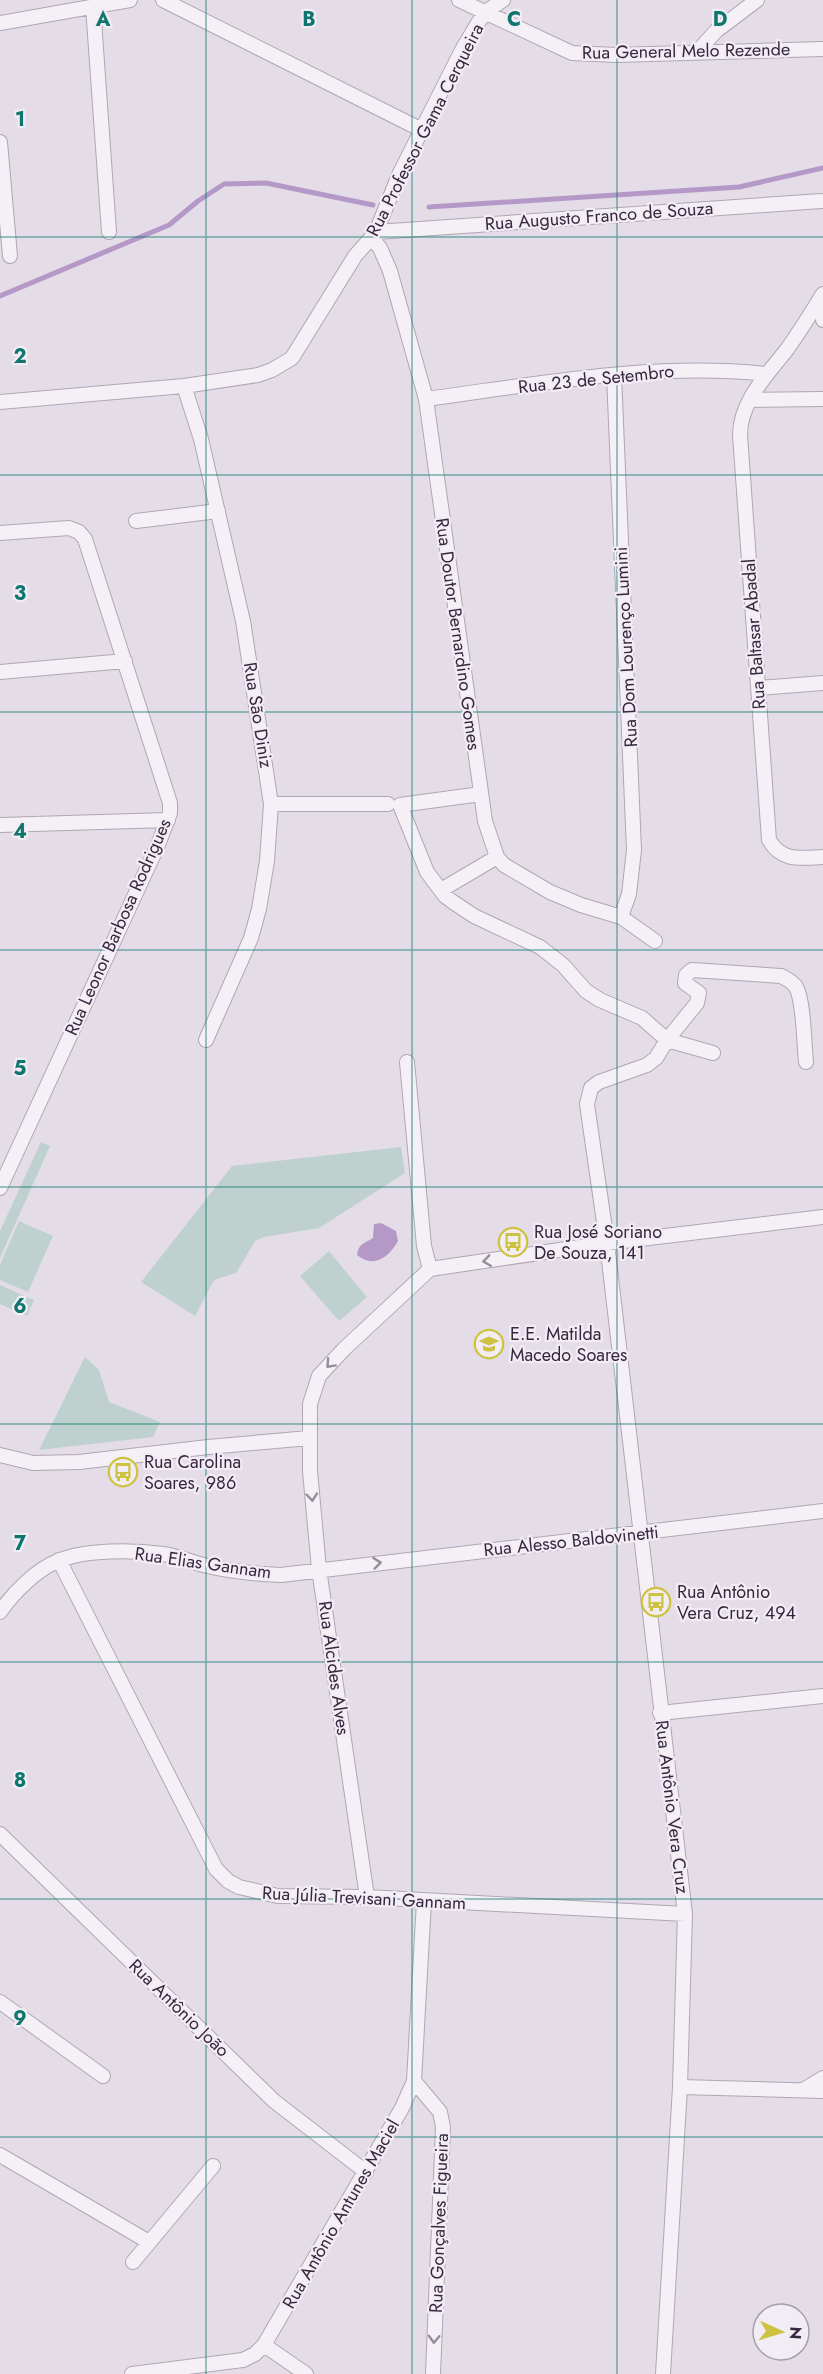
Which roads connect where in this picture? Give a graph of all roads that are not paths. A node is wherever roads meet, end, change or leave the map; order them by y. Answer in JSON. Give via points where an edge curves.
{"nodes":[{"id":1,"x":130,"y":0,"type":"edge"},
{"id":2,"x":163,"y":0,"type":"edge"},
{"id":3,"x":459,"y":0,"type":"edge"},
{"id":4,"x":503,"y":0,"type":"edge"},
{"id":5,"x":757,"y":0,"type":"edge"},
{"id":6,"x":93,"y":6,"type":"junction"},
{"id":7,"x":484,"y":14,"type":"junction"},
{"id":8,"x":0,"y":23,"type":"edge"},
{"id":9,"x":823,"y":49,"type":"edge"},
{"id":10,"x":696,"y":52,"type":"junction"},
{"id":11,"x":422,"y":130,"type":"junction"},
{"id":12,"x":0,"y":142,"type":"edge"},
{"id":13,"x":821,"y":201,"type":"dead end"},
{"id":14,"x":109,"y":232,"type":"dead end"},
{"id":15,"x":374,"y":235,"type":"junction"},
{"id":16,"x":10,"y":256,"type":"dead end"},
{"id":17,"x":822,"y":295,"type":"edge"},
{"id":18,"x":823,"y":320,"type":"edge"},
{"id":19,"x":767,"y":374,"type":"junction"},
{"id":20,"x":614,"y":375,"type":"junction"},
{"id":21,"x":184,"y":386,"type":"junction"},
{"id":22,"x":426,"y":399,"type":"junction"},
{"id":23,"x":823,"y":399,"type":"edge"},
{"id":24,"x":750,"y":400,"type":"junction"},
{"id":25,"x":0,"y":402,"type":"edge"},
{"id":26,"x":218,"y":511,"type":"junction"},
{"id":27,"x":136,"y":521,"type":"dead end"},
{"id":28,"x":0,"y":533,"type":"edge"},
{"id":29,"x":125,"y":661,"type":"junction"},
{"id":30,"x":0,"y":672,"type":"edge"},
{"id":31,"x":823,"y":683,"type":"edge"},
{"id":32,"x":759,"y":688,"type":"junction"},
{"id":33,"x":481,"y":794,"type":"junction"},
{"id":34,"x":271,"y":804,"type":"junction"},
{"id":35,"x":394,"y":804,"type":"junction"},
{"id":36,"x":168,"y":820,"type":"junction"},
{"id":37,"x":0,"y":825,"type":"edge"},
{"id":38,"x":497,"y":857,"type":"junction"},
{"id":39,"x":823,"y":857,"type":"edge"},
{"id":40,"x":441,"y":890,"type":"junction"},
{"id":41,"x":621,"y":917,"type":"junction"},
{"id":42,"x":655,"y":941,"type":"dead end"},
{"id":43,"x":667,"y":1040,"type":"junction"},
{"id":44,"x":206,"y":1041,"type":"dead end"},
{"id":45,"x":713,"y":1053,"type":"dead end"},
{"id":46,"x":407,"y":1062,"type":"dead end"},
{"id":47,"x":806,"y":1062,"type":"dead end"},
{"id":48,"x":0,"y":1188,"type":"edge"},
{"id":49,"x":823,"y":1217,"type":"edge"},
{"id":50,"x":607,"y":1243,"type":"junction"},
{"id":51,"x":430,"y":1269,"type":"junction"},
{"id":52,"x":309,"y":1438,"type":"junction"},
{"id":53,"x":0,"y":1455,"type":"edge"},
{"id":54,"x":823,"y":1511,"type":"edge"},
{"id":55,"x":641,"y":1534,"type":"junction"},
{"id":56,"x":59,"y":1560,"type":"junction"},
{"id":57,"x":319,"y":1569,"type":"junction"},
{"id":58,"x":0,"y":1612,"type":"edge"},
{"id":59,"x":823,"y":1696,"type":"edge"},
{"id":60,"x":660,"y":1713,"type":"junction"},
{"id":61,"x":0,"y":1834,"type":"edge"},
{"id":62,"x":367,"y":1897,"type":"junction"},
{"id":63,"x":424,"y":1901,"type":"junction"},
{"id":64,"x":685,"y":1914,"type":"junction"},
{"id":65,"x":0,"y":2002,"type":"edge"},
{"id":66,"x":103,"y":2076,"type":"dead end"},
{"id":67,"x":823,"y":2078,"type":"edge"},
{"id":68,"x":414,"y":2081,"type":"junction"},
{"id":69,"x":680,"y":2087,"type":"junction"},
{"id":70,"x":803,"y":2090,"type":"junction"},
{"id":71,"x":823,"y":2091,"type":"edge"},
{"id":72,"x":0,"y":2155,"type":"edge"},
{"id":73,"x":213,"y":2166,"type":"dead end"},
{"id":74,"x":366,"y":2172,"type":"junction"},
{"id":75,"x":149,"y":2242,"type":"junction"},
{"id":76,"x":133,"y":2262,"type":"dead end"},
{"id":77,"x":264,"y":2345,"type":"junction"},
{"id":78,"x":132,"y":2374,"type":"edge"},
{"id":79,"x":306,"y":2374,"type":"edge"},
{"id":80,"x":433,"y":2374,"type":"edge"},
{"id":81,"x":663,"y":2374,"type":"edge"}],
"edges":[{"from":1,"to":6,"type":"street"},
{"from":2,"to":11,"type":"street"},
{"from":3,"to":7,"type":"street","name":"Rua General Melo Rezende"},
{"from":4,"to":7,"type":"street"},
{"from":5,"to":10,"type":"street","via":[[716,31]]},
{"from":6,"to":8,"type":"street"},
{"from":6,"to":14,"type":"street"},
{"from":7,"to":10,"type":"street","name":"Rua General Melo Rezende","via":[[572,53]]},
{"from":7,"to":11,"type":"street","name":"Rua Professor Gama Cerqueira"},
{"from":9,"to":10,"type":"street","name":"Rua General Melo Rezende"},
{"from":11,"to":15,"type":"street","name":"Rua Professor Gama Cerqueira"},
{"from":12,"to":16,"type":"street"},
{"from":13,"to":15,"type":"street","name":"Rua Augusto Franco de Souza"},
{"from":15,"to":21,"type":"street","name":"Rua Professor Gama Cerqueira","via":[[355,256],[292,358],[258,375]]},
{"from":15,"to":22,"type":"street","name":"Rua Doutor Bernardino Gomes","via":[[390,271]]},
{"from":17,"to":18,"type":"street"},
{"from":17,"to":19,"type":"street","name":"Rua Baltasar Abadal"},
{"from":19,"to":20,"type":"street","name":"Rua 23 de Setembro","via":[[657,370]]},
{"from":19,"to":24,"type":"street","name":"Rua Baltasar Abadal"},
{"from":20,"to":22,"type":"street","name":"Rua 23 de Setembro"},
{"from":20,"to":41,"type":"street","name":"Rua Dom Lourenço Lumini","via":[[634,850],[629,894]]},
{"from":21,"to":25,"type":"street","name":"Rua Professor Gama Cerqueira"},
{"from":21,"to":26,"type":"street","name":"Rua São Diniz"},
{"from":22,"to":33,"type":"street","name":"Rua Doutor Bernardino Gomes"},
{"from":23,"to":24,"type":"street"},
{"from":24,"to":32,"type":"street","name":"Rua Baltasar Abadal","via":[[740,420],[740,435]]},
{"from":26,"to":27,"type":"street"},
{"from":26,"to":34,"type":"street","name":"Rua São Diniz","via":[[243,621]]},
{"from":28,"to":29,"type":"street","name":"Rua Leonor Barbosa Rodrigues","via":[[54,527],[79,532],[87,543]]},
{"from":29,"to":30,"type":"street"},
{"from":29,"to":36,"type":"street","name":"Rua Leonor Barbosa Rodrigues","via":[[170,803]]},
{"from":31,"to":32,"type":"street"},
{"from":32,"to":39,"type":"street","name":"Rua Baltasar Abadal","via":[[769,840],[775,851],[789,857]]},
{"from":33,"to":35,"type":"street"},
{"from":33,"to":38,"type":"street","name":"Rua Doutor Bernardino Gomes"},
{"from":34,"to":35,"type":"street"},
{"from":34,"to":44,"type":"street","name":"Rua São Diniz","via":[[267,861],[254,928]]},
{"from":35,"to":40,"type":"street","via":[[427,872]]},
{"from":36,"to":37,"type":"street"},
{"from":36,"to":48,"type":"street","name":"Rua Leonor Barbosa Rodrigues"},
{"from":38,"to":40,"type":"street"},
{"from":38,"to":41,"type":"street","via":[[550,892]]},
{"from":40,"to":43,"type":"street","via":[[474,916],[540,947],[586,991],[642,1018]]},
{"from":41,"to":42,"type":"street"},
{"from":43,"to":45,"type":"street"},
{"from":43,"to":47,"type":"street","via":[[700,997],[697,990],[685,983],[689,971],[781,976],[796,987],[800,999]]},
{"from":43,"to":50,"type":"street","name":"Rua Antônio Vera Cruz","via":[[647,1065],[591,1088],[587,1104]]},
{"from":46,"to":51,"type":"street","via":[[424,1246]]},
{"from":49,"to":50,"type":"street"},
{"from":50,"to":51,"type":"street","one_way":true},
{"from":50,"to":55,"type":"street","name":"Rua Antônio Vera Cruz"},
{"from":51,"to":52,"type":"street","name":"Rua Alcides Alves","one_way":true,"via":[[319,1376],[310,1404]]},
{"from":52,"to":53,"type":"street","via":[[79,1462],[33,1463]]},
{"from":52,"to":57,"type":"street","name":"Rua Alcides Alves","one_way":true},
{"from":54,"to":55,"type":"street","name":"Rua Alesso Baldovinetti"},
{"from":57,"to":55,"type":"street","name":"Rua Alesso Baldovinetti","one_way":true},
{"from":55,"to":60,"type":"street","name":"Rua Antônio Vera Cruz"},
{"from":56,"to":57,"type":"street","name":"Rua Elias Gannam","via":[[130,1552],[166,1554],[244,1573],[281,1575]]},
{"from":56,"to":58,"type":"street","name":"Rua Elias Gannam","via":[[39,1572]]},
{"from":56,"to":62,"type":"street","name":"Rua Júlia Trevisani Gannam","via":[[216,1869],[228,1881],[255,1892]]},
{"from":57,"to":62,"type":"street","name":"Rua Alcides Alves"},
{"from":59,"to":60,"type":"street"},
{"from":60,"to":64,"type":"street","name":"Rua Antônio Vera Cruz"},
{"from":61,"to":74,"type":"street","name":"Rua Antônio João","via":[[274,2101]]},
{"from":62,"to":63,"type":"street","name":"Rua Júlia Trevisani Gannam"},
{"from":63,"to":64,"type":"street","name":"Rua Júlia Trevisani Gannam"},
{"from":63,"to":68,"type":"street"},
{"from":64,"to":69,"type":"street","name":"Rua Antônio Vera Cruz"},
{"from":65,"to":66,"type":"street"},
{"from":67,"to":70,"type":"street"},
{"from":68,"to":74,"type":"street","name":"Rua Antônio Antunes Maciel"},
{"from":68,"to":80,"type":"street","name":"Rua Gonçalves Figueira","one_way":true,"via":[[433,2100],[443,2127]]},
{"from":69,"to":70,"type":"street"},
{"from":69,"to":81,"type":"street","name":"Rua Antônio Vera Cruz"},
{"from":70,"to":71,"type":"street"},
{"from":72,"to":75,"type":"street"},
{"from":73,"to":75,"type":"street"},
{"from":74,"to":77,"type":"street","name":"Rua Antônio Antunes Maciel"},
{"from":75,"to":76,"type":"street"},
{"from":77,"to":78,"type":"street","name":"Rua Antônio Antunes Maciel","via":[[243,2360]]},
{"from":77,"to":79,"type":"street"}]}
